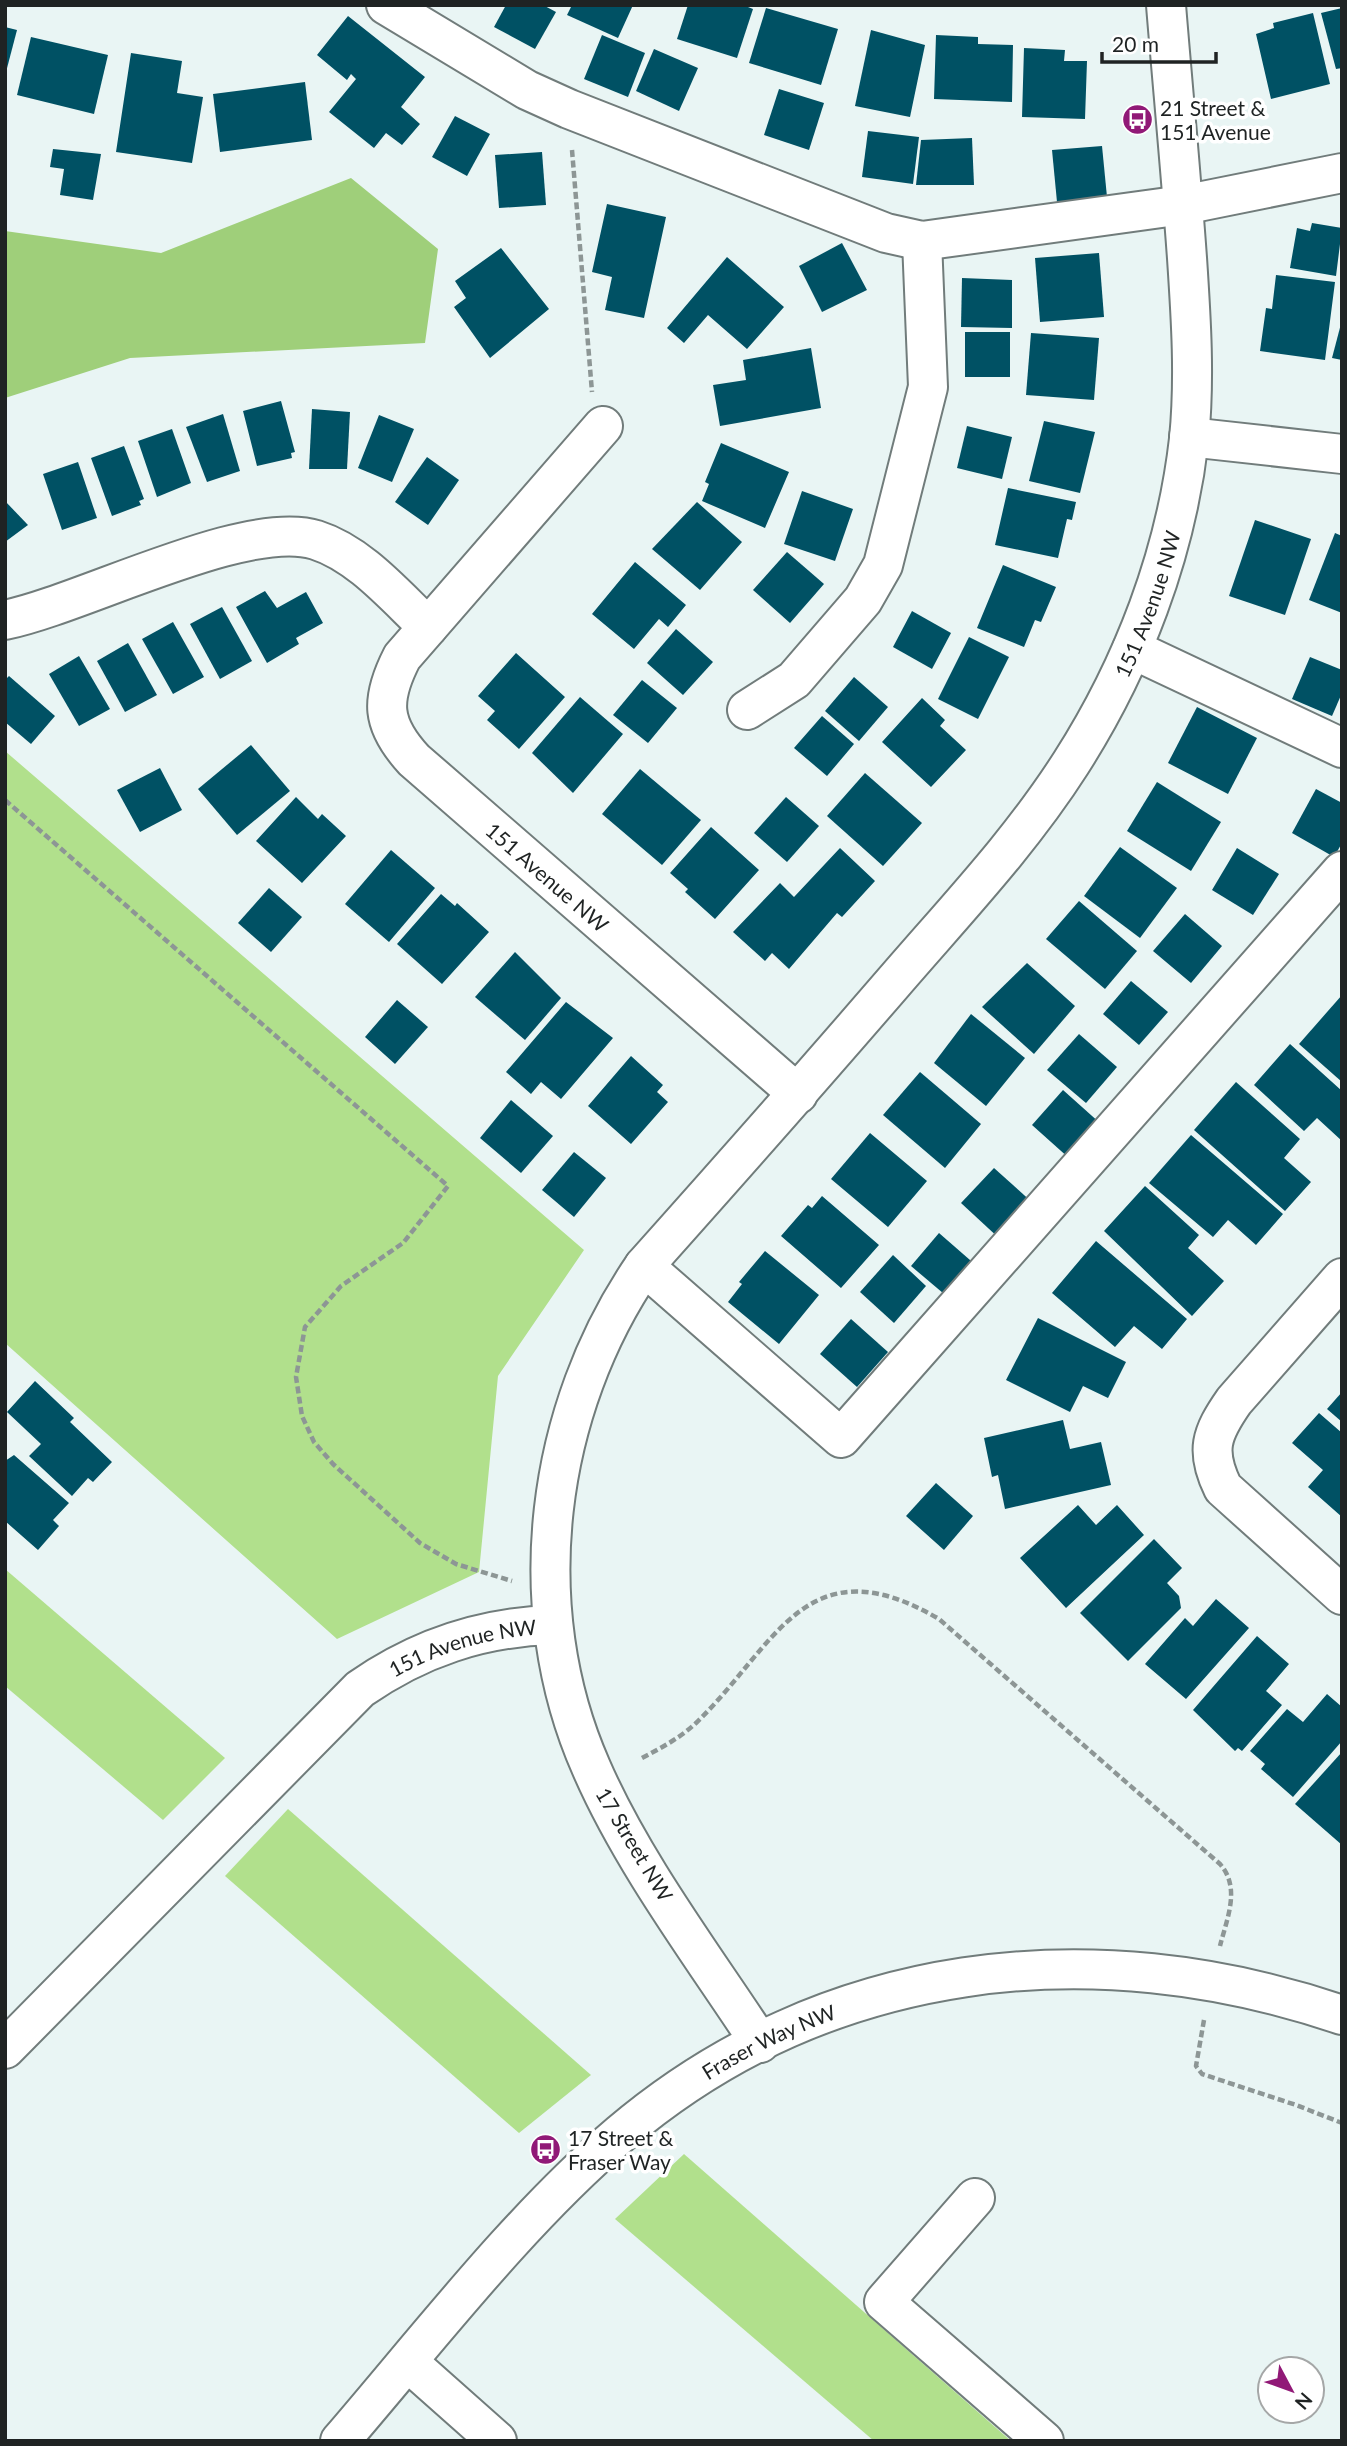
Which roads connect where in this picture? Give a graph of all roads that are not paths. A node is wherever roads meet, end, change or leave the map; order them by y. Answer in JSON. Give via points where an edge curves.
{"nodes":[{"id":1,"x":386,"y":5,"type":"edge"},
{"id":2,"x":1166,"y":5,"type":"edge"},
{"id":3,"x":1342,"y":173,"type":"edge"},
{"id":4,"x":1183,"y":205,"type":"junction"},
{"id":5,"x":922,"y":242,"type":"junction"},
{"id":6,"x":603,"y":426,"type":"road end"},
{"id":7,"x":1189,"y":437,"type":"junction"},
{"id":8,"x":1342,"y":454,"type":"edge"},
{"id":9,"x":5,"y":620,"type":"edge"},
{"id":10,"x":428,"y":627,"type":"junction"},
{"id":11,"x":1132,"y":649,"type":"junction"},
{"id":12,"x":747,"y":709,"type":"dead end"},
{"id":13,"x":1342,"y":748,"type":"edge"},
{"id":14,"x":1342,"y":871,"type":"edge"},
{"id":15,"x":798,"y":1094,"type":"junction"},
{"id":16,"x":644,"y":1266,"type":"junction"},
{"id":17,"x":1342,"y":1278,"type":"edge"},
{"id":18,"x":1342,"y":1595,"type":"edge"},
{"id":19,"x":553,"y":1625,"type":"junction"},
{"id":20,"x":1342,"y":2015,"type":"edge"},
{"id":21,"x":760,"y":2043,"type":"junction"},
{"id":22,"x":5,"y":2049,"type":"edge"},
{"id":23,"x":975,"y":2198,"type":"dead end"},
{"id":24,"x":408,"y":2362,"type":"junction"},
{"id":25,"x":340,"y":2441,"type":"edge"},
{"id":26,"x":497,"y":2441,"type":"edge"},
{"id":27,"x":1044,"y":2441,"type":"edge"}],
"edges":[{"from":1,"to":5,"type":"street","via":[[527,90],[569,109],[886,233]]},
{"from":2,"to":4,"type":"street","name":"151 Avenue NW"},
{"from":3,"to":4,"type":"street"},
{"from":4,"to":5,"type":"street"},
{"from":4,"to":7,"type":"street","name":"151 Avenue NW","via":[[1192,332]]},
{"from":5,"to":12,"type":"street","via":[[928,387],[883,565],[863,600],[794,680]]},
{"from":6,"to":10,"type":"street","name":"151 Avenue NW"},
{"from":7,"to":8,"type":"street"},
{"from":7,"to":11,"type":"street","name":"151 Avenue NW","via":[[1167,554]]},
{"from":9,"to":10,"type":"street","via":[[240,543],[293,536],[315,539],[349,557]]},
{"from":10,"to":15,"type":"street","name":"151 Avenue NW","via":[[402,657],[390,680],[385,703],[389,726],[399,744]]},
{"from":11,"to":13,"type":"street"},
{"from":11,"to":15,"type":"street","name":"151 Avenue NW","via":[[1071,763],[1044,802]]},
{"from":14,"to":16,"type":"street","via":[[841,1438]]},
{"from":15,"to":16,"type":"street","name":"151 Avenue NW"},
{"from":16,"to":19,"type":"street","name":"151 Avenue NW","via":[[607,1328],[570,1428],[551,1530]]},
{"from":17,"to":18,"type":"street","via":[[1234,1401],[1219,1422],[1211,1445],[1214,1469],[1223,1488]]},
{"from":19,"to":21,"type":"street","name":"17 Street NW","via":[[573,1721],[609,1804]]},
{"from":19,"to":22,"type":"street","name":"151 Avenue NW","via":[[496,1628],[457,1638],[388,1670],[360,1689]]},
{"from":20,"to":21,"type":"street","name":"Fraser Way NW","via":[[1225,1985],[1139,1970],[1016,1969],[940,1979],[873,1997]]},
{"from":21,"to":24,"type":"street","name":"Fraser Way NW","via":[[702,2074],[620,2134],[544,2207]]},
{"from":23,"to":27,"type":"street","via":[[884,2302]]},
{"from":24,"to":25,"type":"street","name":"Fraser Way NW"},
{"from":24,"to":26,"type":"street"}]}
